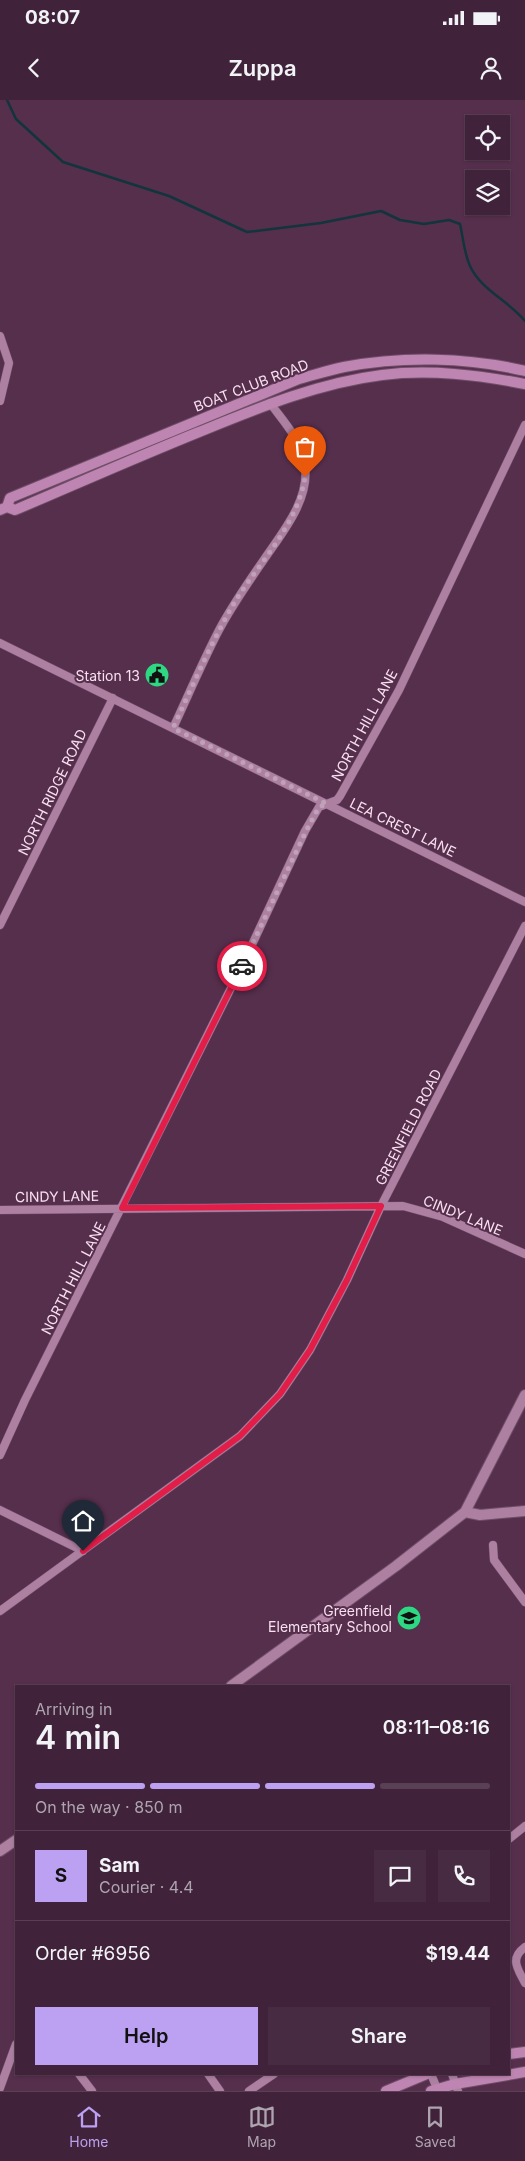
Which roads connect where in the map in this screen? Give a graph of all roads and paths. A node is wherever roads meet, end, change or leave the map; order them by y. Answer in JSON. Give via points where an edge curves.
{"nodes":[{"id":1,"x":0,"y":336,"type":"edge"},
{"id":2,"x":525,"y":370,"type":"edge"},
{"id":3,"x":525,"y":384,"type":"edge"},
{"id":4,"x":0,"y":401,"type":"edge"},
{"id":5,"x":270,"y":403,"type":"junction"},
{"id":6,"x":525,"y":425,"type":"edge"},
{"id":7,"x":3,"y":508,"type":"edge"},
{"id":8,"x":0,"y":643,"type":"edge"},
{"id":9,"x":112,"y":698,"type":"junction"},
{"id":10,"x":173,"y":728,"type":"junction"},
{"id":11,"x":327,"y":804,"type":"junction"},
{"id":12,"x":525,"y":902,"type":"edge"},
{"id":13,"x":0,"y":924,"type":"edge"},
{"id":14,"x":525,"y":926,"type":"edge"},
{"id":15,"x":381,"y":1206,"type":"junction"},
{"id":16,"x":122,"y":1208,"type":"junction"},
{"id":17,"x":0,"y":1210,"type":"edge"},
{"id":18,"x":525,"y":1254,"type":"edge"},
{"id":19,"x":525,"y":1395,"type":"edge"},
{"id":20,"x":0,"y":1455,"type":"edge"},
{"id":21,"x":0,"y":1510,"type":"edge"},
{"id":22,"x":525,"y":1511,"type":"edge"},
{"id":23,"x":465,"y":1512,"type":"junction"},
{"id":24,"x":492,"y":1545,"type":"dead end"},
{"id":25,"x":83,"y":1551,"type":"junction"},
{"id":26,"x":525,"y":1602,"type":"edge"},
{"id":27,"x":0,"y":1611,"type":"edge"},
{"id":28,"x":232,"y":1685,"type":"edge"},
{"id":29,"x":525,"y":1826,"type":"edge"},
{"id":30,"x":510,"y":1837,"type":"edge"},
{"id":31,"x":15,"y":1841,"type":"edge"},
{"id":32,"x":0,"y":1851,"type":"edge"},
{"id":33,"x":525,"y":1947,"type":"edge"},
{"id":34,"x":525,"y":1983,"type":"edge"},
{"id":35,"x":15,"y":2047,"type":"edge"},
{"id":36,"x":525,"y":2052,"type":"edge"},
{"id":37,"x":510,"y":2054,"type":"edge"},
{"id":38,"x":525,"y":2072,"type":"edge"},
{"id":39,"x":510,"y":2074,"type":"edge"},
{"id":40,"x":80,"y":2075,"type":"edge"},
{"id":41,"x":209,"y":2075,"type":"edge"},
{"id":42,"x":273,"y":2075,"type":"edge"},
{"id":43,"x":425,"y":2075,"type":"edge"},
{"id":44,"x":431,"y":2075,"type":"edge"},
{"id":45,"x":506,"y":2075,"type":"edge"},
{"id":46,"x":455,"y":2083,"type":"edge"},
{"id":47,"x":0,"y":2088,"type":"edge"},
{"id":48,"x":435,"y":2090,"type":"edge"},
{"id":49,"x":92,"y":2091,"type":"edge"},
{"id":50,"x":220,"y":2091,"type":"edge"},
{"id":51,"x":249,"y":2091,"type":"edge"},
{"id":52,"x":386,"y":2091,"type":"edge"}],
"edges":[{"from":1,"to":4,"type":"street","via":[[9,363]]},
{"from":2,"to":7,"type":"main road","name":"BOAT CLUB ROAD","via":[[481,363],[403,361],[344,367],[299,379],[165,433],[10,498]]},
{"from":3,"to":5,"type":"main road","name":"BOAT CLUB ROAD","via":[[462,374],[383,375],[338,383]]},
{"from":5,"to":7,"type":"main road","name":"BOAT CLUB ROAD","via":[[15,510]]},
{"from":5,"to":10,"type":"street","via":[[294,436],[305,465],[302,491],[283,533],[218,632]]},
{"from":6,"to":11,"type":"street","name":"NORTH HILL LANE","via":[[399,690],[340,796]]},
{"from":8,"to":9,"type":"street","name":"LEA CREST LANE"},
{"from":9,"to":10,"type":"street","name":"LEA CREST LANE"},
{"from":9,"to":13,"type":"street","name":"NORTH RIDGE ROAD"},
{"from":10,"to":11,"type":"street","name":"LEA CREST LANE"},
{"from":11,"to":12,"type":"street","name":"LEA CREST LANE"},
{"from":11,"to":16,"type":"street","name":"NORTH HILL LANE","via":[[319,807],[306,831]]},
{"from":14,"to":15,"type":"street","name":"GREENFIELD ROAD"},
{"from":15,"to":16,"type":"street","name":"CINDY LANE"},
{"from":15,"to":18,"type":"street","name":"CINDY LANE","via":[[403,1206],[443,1217]]},
{"from":15,"to":25,"type":"street","name":"GREENFIELD ROAD","via":[[310,1350],[280,1394],[240,1436]]},
{"from":16,"to":17,"type":"street","name":"CINDY LANE"},
{"from":16,"to":20,"type":"street","name":"NORTH HILL LANE"},
{"from":19,"to":23,"type":"street"},
{"from":21,"to":25,"type":"street"},
{"from":22,"to":23,"type":"street","via":[[480,1515]]},
{"from":23,"to":28,"type":"street"},
{"from":24,"to":26,"type":"street","via":[[494,1560]]},
{"from":25,"to":27,"type":"street","name":"GREENFIELD ROAD"},
{"from":29,"to":30,"type":"street"},
{"from":31,"to":32,"type":"street"},
{"from":33,"to":34,"type":"street","via":[[516,1956]]},
{"from":35,"to":47,"type":"street"},
{"from":36,"to":37,"type":"main road"},
{"from":38,"to":39,"type":"main road"},
{"from":40,"to":49,"type":"street"},
{"from":41,"to":50,"type":"street"},
{"from":42,"to":51,"type":"street"},
{"from":43,"to":52,"type":"main road"},
{"from":44,"to":48,"type":"street"},
{"from":45,"to":46,"type":"main road"},
{"from":46,"to":48,"type":"main road"}]}
